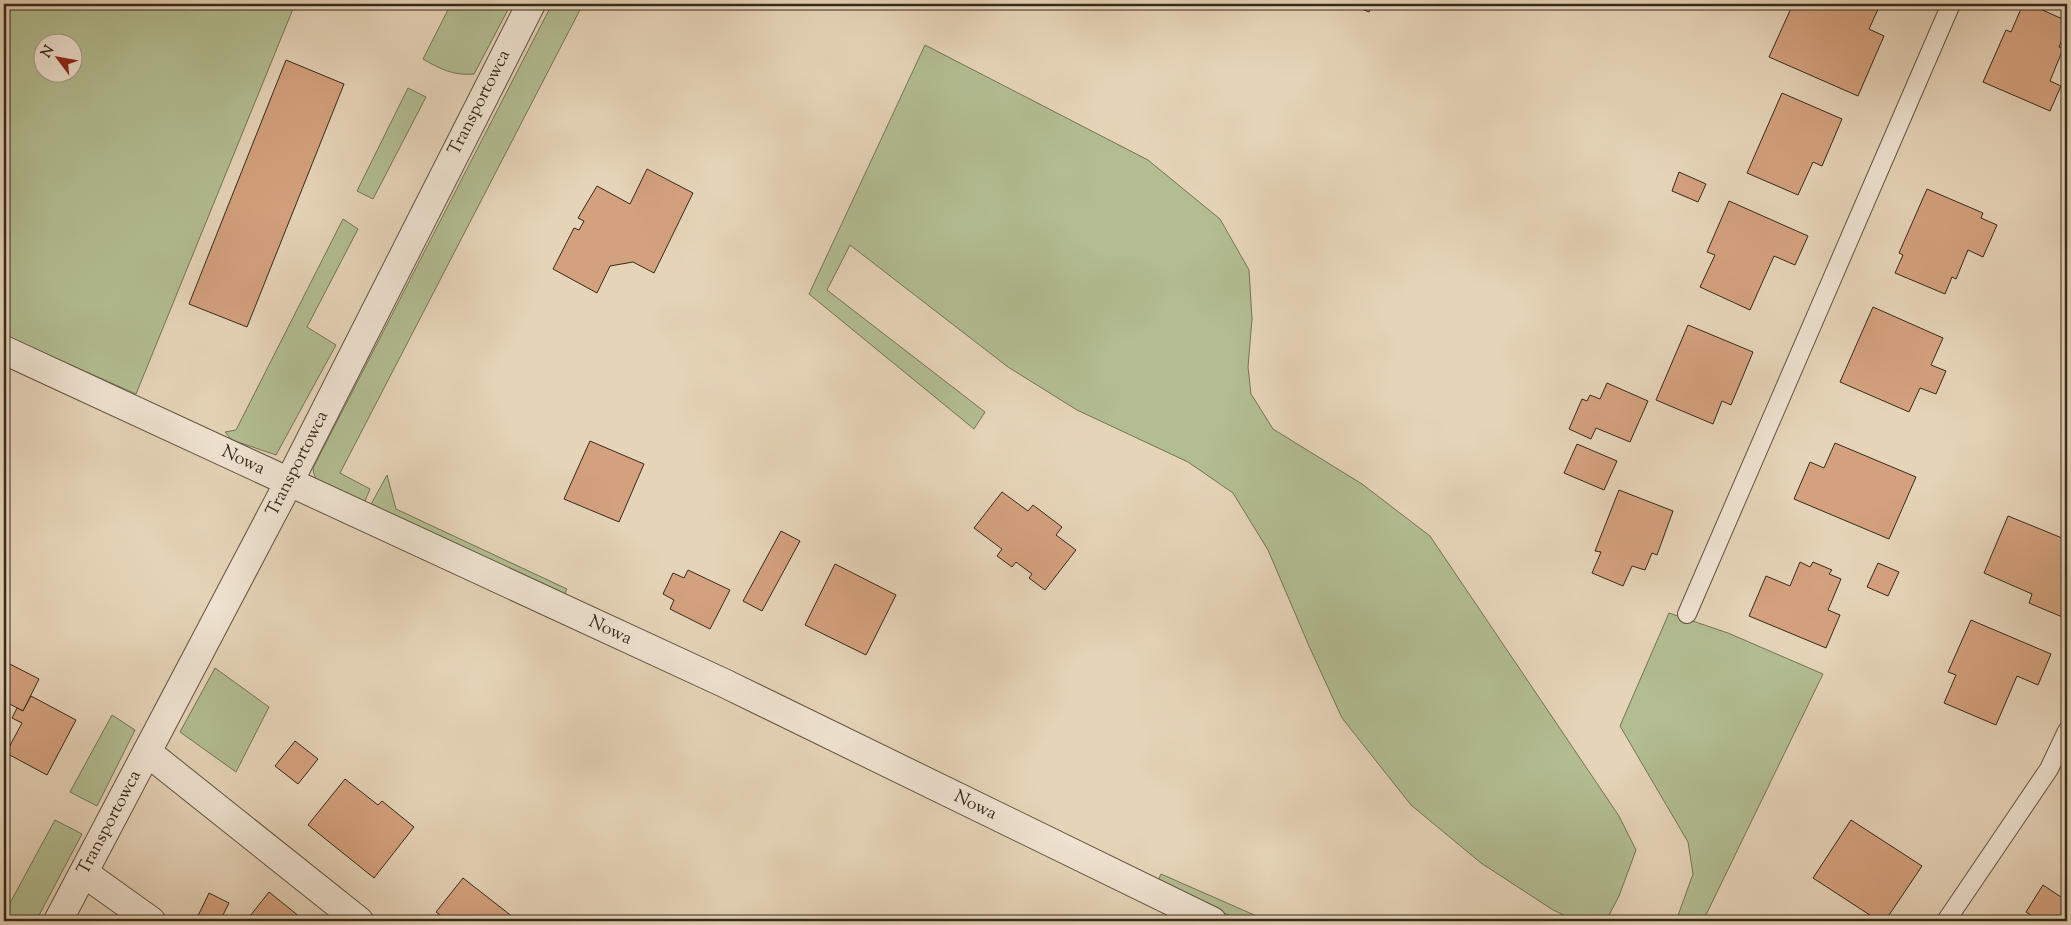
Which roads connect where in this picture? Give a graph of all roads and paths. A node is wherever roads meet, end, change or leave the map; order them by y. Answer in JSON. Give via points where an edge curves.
{"nodes":[{"id":1,"x":530,"y":4,"type":"edge"},
{"id":2,"x":1951,"y":4,"type":"edge"},
{"id":3,"x":4,"y":350,"type":"edge"},
{"id":4,"x":289,"y":482,"type":"junction"},
{"id":5,"x":1687,"y":614,"type":"dead end"},
{"id":6,"x":2067,"y":731,"type":"edge"},
{"id":7,"x":147,"y":752,"type":"junction"},
{"id":8,"x":84,"y":873,"type":"junction"},
{"id":9,"x":58,"y":921,"type":"edge"},
{"id":10,"x":151,"y":921,"type":"edge"},
{"id":11,"x":359,"y":921,"type":"edge"},
{"id":12,"x":1212,"y":921,"type":"edge"},
{"id":13,"x":1946,"y":921,"type":"edge"}],
"edges":[{"from":1,"to":4,"type":"street","name":"Transportowca"},
{"from":2,"to":5,"type":"lane"},
{"from":3,"to":4,"type":"street","name":"Nowa"},
{"from":4,"to":7,"type":"street","name":"Transportowca"},
{"from":4,"to":12,"type":"street","name":"Nowa","via":[[715,679]]},
{"from":6,"to":13,"type":"lane","via":[[2049,769]]},
{"from":7,"to":8,"type":"street","name":"Transportowca"},
{"from":7,"to":11,"type":"street"},
{"from":8,"to":9,"type":"street","name":"Transportowca"},
{"from":8,"to":10,"type":"street"}]}
